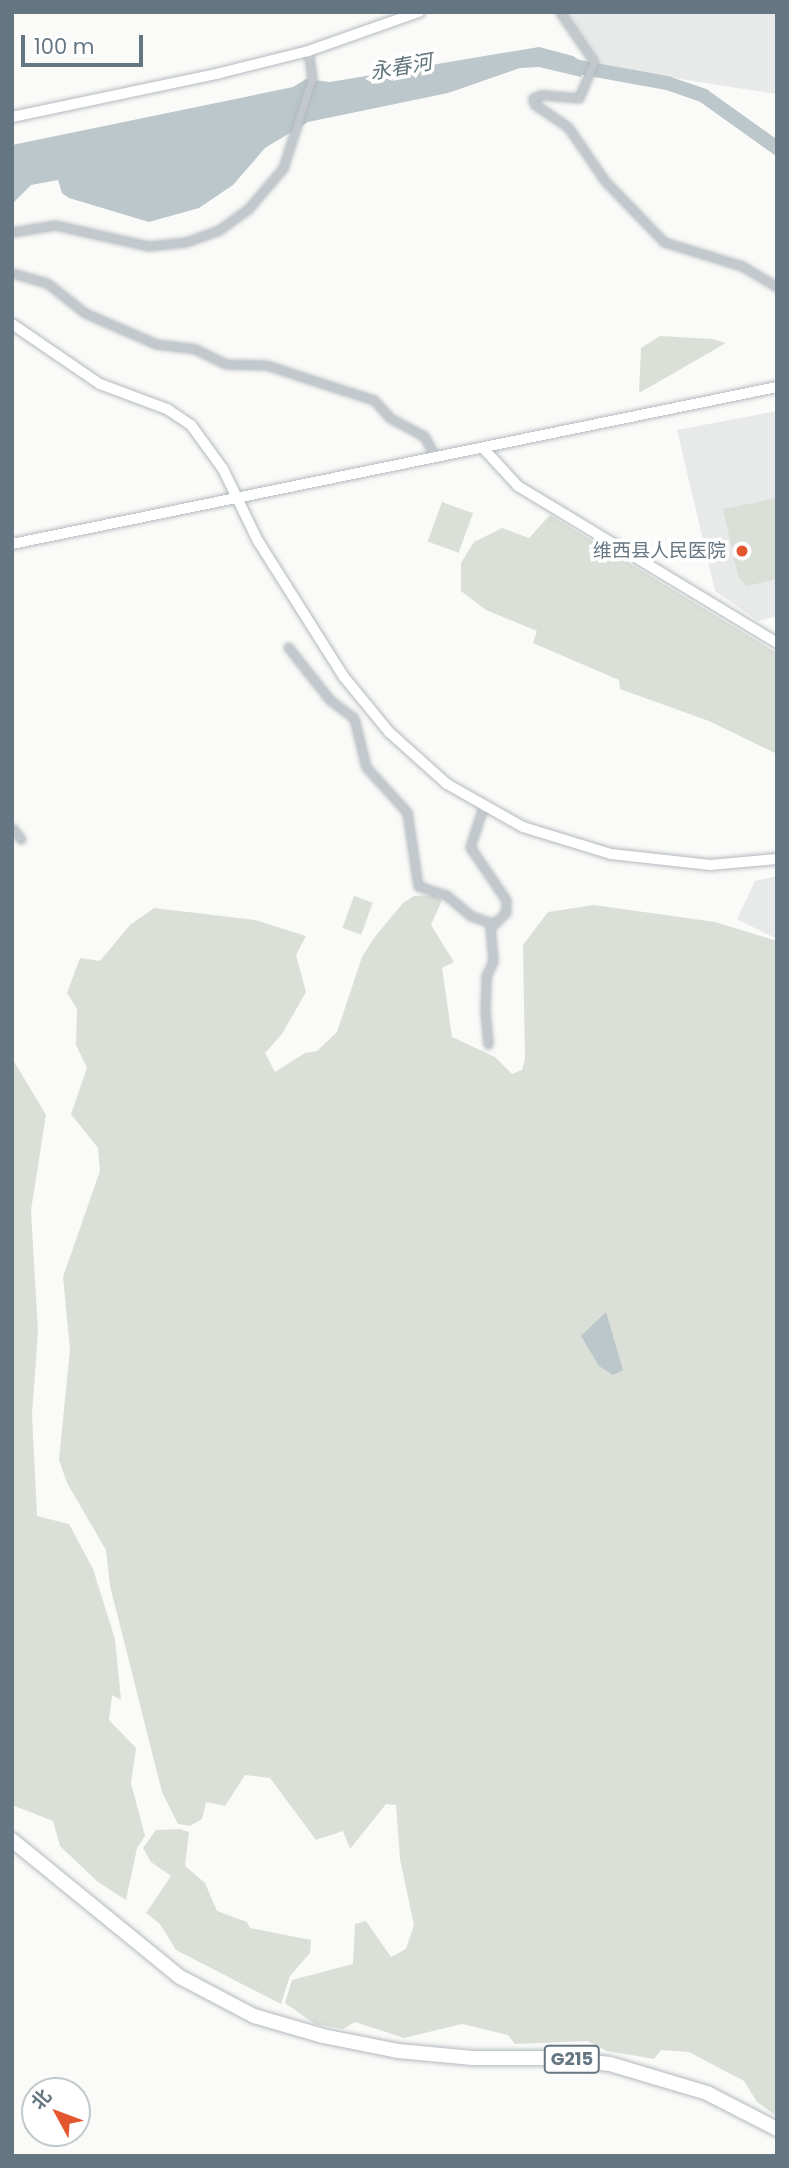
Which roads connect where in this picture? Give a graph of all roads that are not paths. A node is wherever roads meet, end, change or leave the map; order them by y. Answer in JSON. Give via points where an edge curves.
{"nodes":[{"id":1,"x":419,"y":12,"type":"edge"},
{"id":2,"x":560,"y":12,"type":"edge"},
{"id":3,"x":308,"y":51,"type":"junction"},
{"id":4,"x":12,"y":117,"type":"edge"},
{"id":5,"x":12,"y":232,"type":"edge"},
{"id":6,"x":12,"y":273,"type":"edge"},
{"id":7,"x":777,"y":287,"type":"edge"},
{"id":8,"x":12,"y":324,"type":"edge"},
{"id":9,"x":777,"y":387,"type":"edge"},
{"id":10,"x":483,"y":448,"type":"junction"},
{"id":11,"x":436,"y":458,"type":"junction"},
{"id":12,"x":236,"y":499,"type":"junction"},
{"id":13,"x":12,"y":544,"type":"edge"},
{"id":14,"x":12,"y":550,"type":"edge"},
{"id":15,"x":777,"y":643,"type":"edge"},
{"id":16,"x":288,"y":647,"type":"dead end"},
{"id":17,"x":483,"y":807,"type":"junction"},
{"id":18,"x":12,"y":828,"type":"edge"},
{"id":19,"x":21,"y":839,"type":"dead end"},
{"id":20,"x":777,"y":859,"type":"edge"},
{"id":21,"x":491,"y":924,"type":"junction"},
{"id":22,"x":488,"y":1044,"type":"dead end"},
{"id":23,"x":12,"y":1840,"type":"edge"},
{"id":24,"x":777,"y":2129,"type":"edge"}],
"edges":[{"from":1,"to":3,"type":"main road"},
{"from":2,"to":7,"type":"street","via":[[593,65],[579,98],[541,95],[532,102],[568,127],[605,181],[664,242],[742,266]]},
{"from":3,"to":4,"type":"main road"},
{"from":3,"to":5,"type":"street","via":[[312,78],[283,168],[234,220],[205,237],[148,246],[55,226]]},
{"from":6,"to":11,"type":"street","via":[[47,283],[85,313],[156,344],[195,349],[226,364],[266,365],[374,400],[390,418],[424,436]]},
{"from":8,"to":12,"type":"main road","via":[[100,384],[180,416],[213,453]]},
{"from":9,"to":10,"type":"main road"},
{"from":10,"to":11,"type":"main road"},
{"from":10,"to":15,"type":"main road","via":[[518,486]]},
{"from":11,"to":12,"type":"main road"},
{"from":12,"to":13,"type":"main road"},
{"from":12,"to":14,"type":"main road","via":[[209,510]]},
{"from":12,"to":17,"type":"main road","via":[[328,654],[369,710],[428,769]]},
{"from":16,"to":21,"type":"street","via":[[330,700],[354,718],[366,767],[407,811],[418,886],[446,895]]},
{"from":17,"to":20,"type":"main road","via":[[555,839],[632,858],[709,865]]},
{"from":17,"to":21,"type":"street","via":[[470,847],[495,878],[507,906],[499,922]]},
{"from":18,"to":19,"type":"street"},
{"from":21,"to":22,"type":"street","via":[[493,961],[485,988]]},
{"from":23,"to":24,"type":"highway","number":"G215","via":[[180,1977],[254,2016],[398,2051],[610,2064],[684,2084]]}]}
